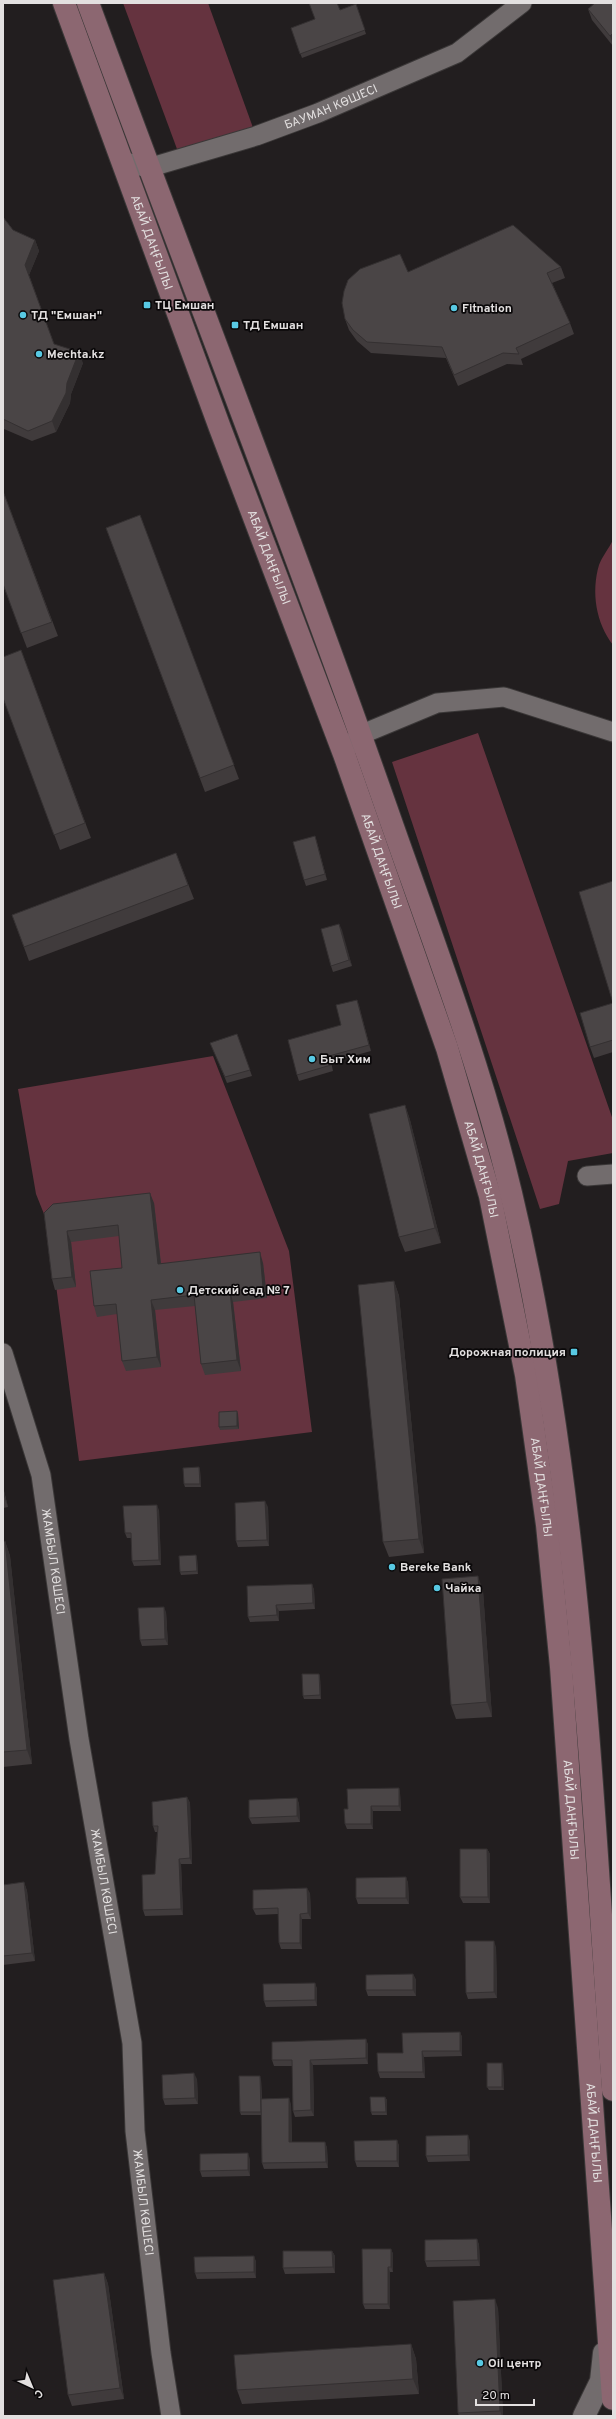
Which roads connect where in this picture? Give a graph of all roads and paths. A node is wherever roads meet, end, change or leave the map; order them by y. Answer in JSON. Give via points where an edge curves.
{"nodes":[{"id":1,"x":64,"y":3,"type":"edge"},
{"id":2,"x":88,"y":3,"type":"edge"},
{"id":3,"x":522,"y":3,"type":"edge"},
{"id":4,"x":122,"y":161,"type":"junction"},
{"id":5,"x":148,"y":168,"type":"junction"},
{"id":6,"x":613,"y":732,"type":"edge"},
{"id":7,"x":360,"y":735,"type":"junction"},
{"id":8,"x":344,"y":754,"type":"junction"},
{"id":9,"x":613,"y":1174,"type":"edge"},
{"id":10,"x":587,"y":1176,"type":"dead end"},
{"id":11,"x":3,"y":1352,"type":"edge"},
{"id":12,"x":613,"y":2090,"type":"edge"},
{"id":13,"x":608,"y":2318,"type":"junction"},
{"id":14,"x":613,"y":2399,"type":"edge"},
{"id":15,"x":171,"y":2416,"type":"edge"},
{"id":16,"x":584,"y":2416,"type":"edge"}],
"edges":[{"from":1,"to":4,"type":"main road","name":"АБАЙ ДАҢҒЫЛЫ"},
{"from":2,"to":5,"type":"main road","name":"АБАЙ ДАҢҒЫЛЫ"},
{"from":3,"to":5,"type":"street","name":"БАУМАН КӨШЕСІ","via":[[457,52],[416,71],[318,113],[256,136]]},
{"from":4,"to":5,"type":"street"},
{"from":4,"to":8,"type":"main road","name":"АБАЙ ДАҢҒЫЛЫ"},
{"from":5,"to":7,"type":"main road","name":"АБАЙ ДАҢҒЫЛЫ"},
{"from":6,"to":7,"type":"street","via":[[504,697],[437,703]]},
{"from":7,"to":8,"type":"street"},
{"from":7,"to":12,"type":"main road","name":"АБАЙ ДАҢҒЫЛЫ","via":[[468,1041],[511,1191],[547,1371],[569,1522]]},
{"from":8,"to":13,"type":"main road","name":"АБАЙ ДАҢҒЫЛЫ","via":[[447,1048],[490,1196],[526,1375],[547,1525],[560,1667]]},
{"from":9,"to":10,"type":"street"},
{"from":11,"to":15,"type":"street","name":"ЖАМБЫЛ КӨШЕСІ","via":[[42,1475],[79,1739],[132,2043],[135,2131],[161,2353]]},
{"from":13,"to":14,"type":"main road","name":"АБАЙ ДАҢҒЫЛЫ"},
{"from":13,"to":16,"type":"street","via":[[601,2381]]}]}
